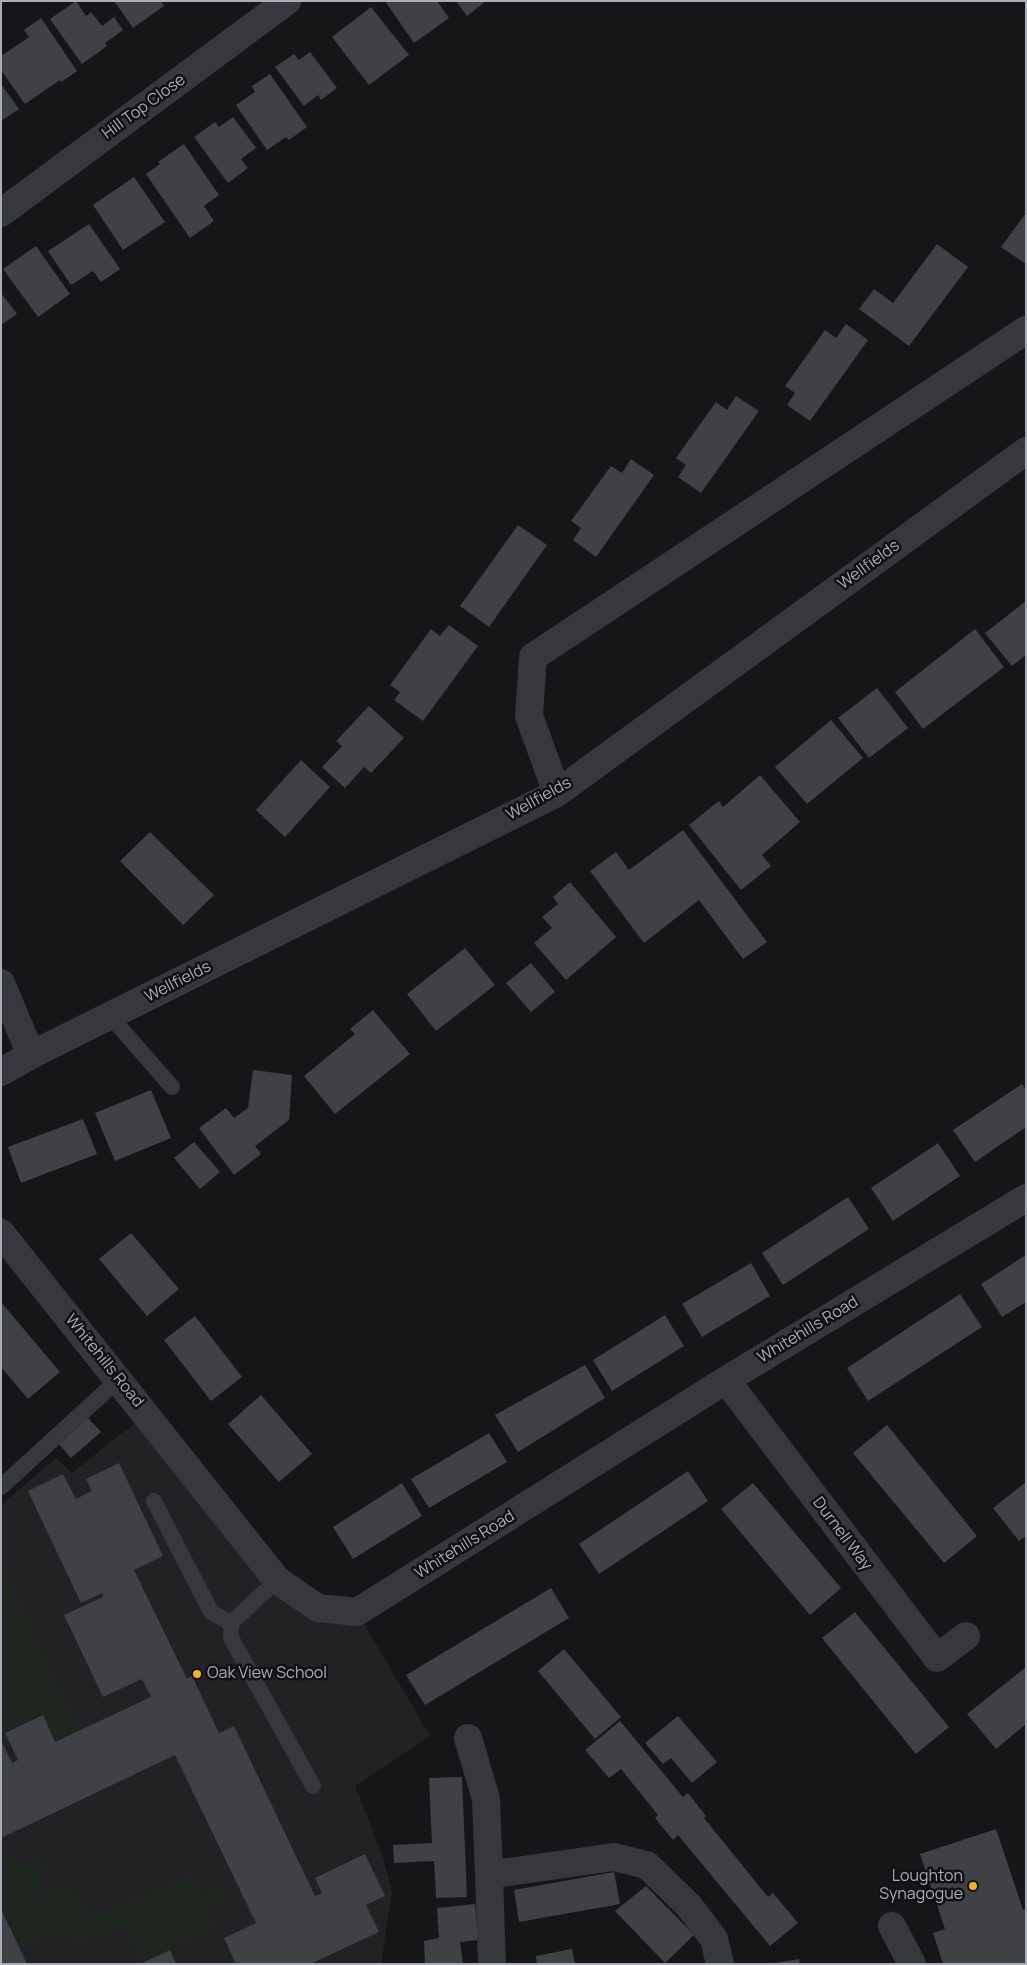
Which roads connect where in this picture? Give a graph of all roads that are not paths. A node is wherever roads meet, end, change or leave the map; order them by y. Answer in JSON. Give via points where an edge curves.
{"nodes":[{"id":1,"x":287,"y":1,"type":"edge"},
{"id":2,"x":1,"y":212,"type":"edge"},
{"id":3,"x":1026,"y":330,"type":"edge"},
{"id":4,"x":1026,"y":451,"type":"edge"},
{"id":5,"x":556,"y":793,"type":"junction"},
{"id":6,"x":1,"y":983,"type":"edge"},
{"id":7,"x":110,"y":1016,"type":"junction"},
{"id":8,"x":31,"y":1055,"type":"junction"},
{"id":9,"x":1,"y":1072,"type":"edge"},
{"id":10,"x":172,"y":1087,"type":"dead end"},
{"id":11,"x":1026,"y":1198,"type":"edge"},
{"id":12,"x":1,"y":1233,"type":"edge"},
{"id":13,"x":118,"y":1380,"type":"junction"},
{"id":14,"x":726,"y":1380,"type":"junction"},
{"id":15,"x":1,"y":1487,"type":"edge"},
{"id":16,"x":154,"y":1501,"type":"dead end"},
{"id":17,"x":277,"y":1580,"type":"junction"},
{"id":18,"x":230,"y":1623,"type":"junction"},
{"id":19,"x":966,"y":1636,"type":"dead end"},
{"id":20,"x":468,"y":1738,"type":"dead end"},
{"id":21,"x":313,"y":1786,"type":"dead end"},
{"id":22,"x":488,"y":1874,"type":"junction"},
{"id":23,"x":892,"y":1926,"type":"dead end"},
{"id":24,"x":492,"y":1964,"type":"edge"},
{"id":25,"x":720,"y":1964,"type":"edge"},
{"id":26,"x":912,"y":1964,"type":"edge"}],
"edges":[{"from":1,"to":2,"type":"street","name":"Hill Top Close"},
{"from":3,"to":5,"type":"street","via":[[533,657],[529,716]]},
{"from":4,"to":5,"type":"street","name":"Wellfields"},
{"from":5,"to":7,"type":"street","name":"Wellfields"},
{"from":6,"to":8,"type":"street"},
{"from":7,"to":8,"type":"street","name":"Wellfields"},
{"from":7,"to":10,"type":"lane"},
{"from":8,"to":9,"type":"street","name":"Wellfields"},
{"from":11,"to":14,"type":"street","name":"Whitehills Road"},
{"from":12,"to":13,"type":"street","name":"Whitehills Road"},
{"from":13,"to":15,"type":"lane"},
{"from":13,"to":17,"type":"street","name":"Whitehills Road"},
{"from":14,"to":17,"type":"street","name":"Whitehills Road","via":[[357,1612],[318,1608]]},
{"from":14,"to":19,"type":"street","name":"Durnell Way","via":[[936,1658]]},
{"from":16,"to":18,"type":"lane","via":[[211,1612]]},
{"from":17,"to":18,"type":"lane"},
{"from":18,"to":21,"type":"lane","via":[[230,1638]]},
{"from":20,"to":22,"type":"street","via":[[486,1799]]},
{"from":22,"to":24,"type":"street"},
{"from":22,"to":25,"type":"street","via":[[614,1857],[647,1865],[689,1906],[714,1939]]},
{"from":23,"to":26,"type":"street"}]}
